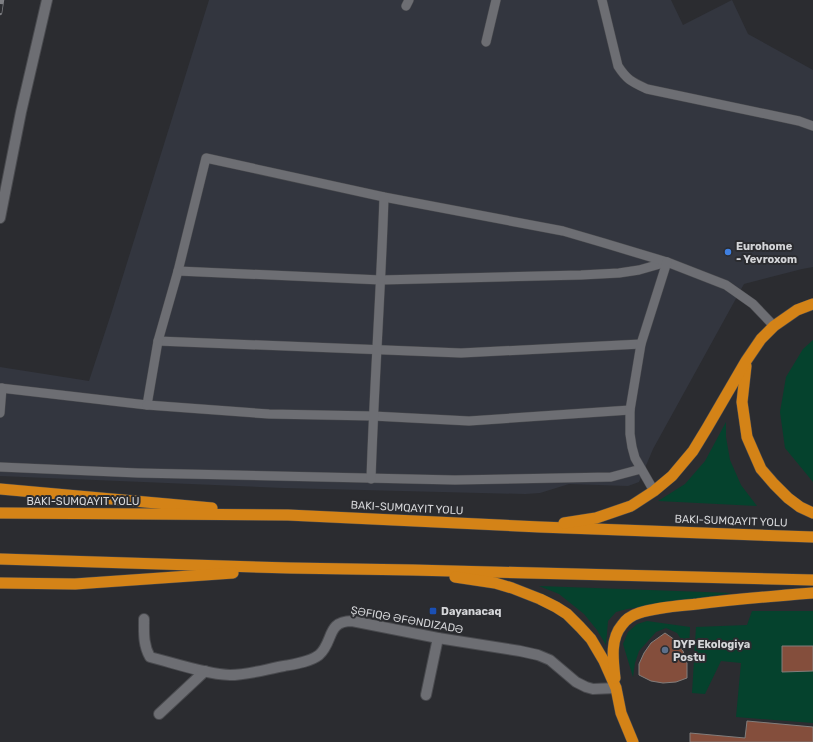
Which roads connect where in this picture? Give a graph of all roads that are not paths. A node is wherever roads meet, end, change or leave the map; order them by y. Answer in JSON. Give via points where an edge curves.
{"nodes":[{"id":1,"x":47,"y":0,"type":"edge"},
{"id":2,"x":496,"y":0,"type":"edge"},
{"id":3,"x":602,"y":0,"type":"edge"},
{"id":4,"x":486,"y":42,"type":"dead end"},
{"id":5,"x":813,"y":126,"type":"edge"},
{"id":6,"x":384,"y":197,"type":"junction"},
{"id":7,"x":0,"y":218,"type":"edge"},
{"id":8,"x":667,"y":262,"type":"junction"},
{"id":9,"x":178,"y":271,"type":"junction"},
{"id":10,"x":381,"y":280,"type":"junction"},
{"id":11,"x":813,"y":304,"type":"edge"},
{"id":12,"x":774,"y":326,"type":"junction"},
{"id":13,"x":158,"y":342,"type":"junction"},
{"id":14,"x":641,"y":344,"type":"junction"},
{"id":15,"x":377,"y":350,"type":"junction"},
{"id":16,"x":746,"y":362,"type":"junction"},
{"id":17,"x":1,"y":388,"type":"edge"},
{"id":18,"x":147,"y":405,"type":"junction"},
{"id":19,"x":630,"y":410,"type":"junction"},
{"id":20,"x":0,"y":413,"type":"edge"},
{"id":21,"x":373,"y":416,"type":"junction"},
{"id":22,"x":0,"y":467,"type":"edge"},
{"id":23,"x":641,"y":470,"type":"junction"},
{"id":24,"x":371,"y":479,"type":"junction"},
{"id":25,"x":0,"y":489,"type":"edge"},
{"id":26,"x":654,"y":491,"type":"junction"},
{"id":27,"x":0,"y":513,"type":"edge"},
{"id":28,"x":813,"y":513,"type":"edge"},
{"id":29,"x":288,"y":515,"type":"junction"},
{"id":30,"x":540,"y":528,"type":"junction"},
{"id":31,"x":813,"y":537,"type":"edge"},
{"id":32,"x":0,"y":559,"type":"edge"},
{"id":33,"x":290,"y":568,"type":"junction"},
{"id":34,"x":413,"y":570,"type":"junction"},
{"id":35,"x":813,"y":580,"type":"edge"},
{"id":36,"x":0,"y":583,"type":"edge"},
{"id":37,"x":813,"y":593,"type":"edge"},
{"id":38,"x":144,"y":619,"type":"dead end"},
{"id":39,"x":438,"y":638,"type":"junction"},
{"id":40,"x":205,"y":671,"type":"junction"},
{"id":41,"x":616,"y":688,"type":"junction"},
{"id":42,"x":426,"y":695,"type":"dead end"},
{"id":43,"x":159,"y":714,"type":"dead end"},
{"id":44,"x":633,"y":742,"type":"edge"}],
"edges":[{"from":1,"to":7,"type":"street"},
{"from":2,"to":4,"type":"lane"},
{"from":3,"to":5,"type":"lane","via":[[618,66],[629,80],[647,89]]},
{"from":6,"to":8,"type":"lane","via":[[563,232]]},
{"from":6,"to":9,"type":"lane","via":[[206,158]]},
{"from":6,"to":10,"type":"lane"},
{"from":8,"to":10,"type":"lane","via":[[619,273]]},
{"from":8,"to":12,"type":"lane","via":[[726,285],[753,304]]},
{"from":8,"to":14,"type":"lane"},
{"from":9,"to":10,"type":"lane"},
{"from":9,"to":13,"type":"lane"},
{"from":10,"to":15,"type":"lane"},
{"from":11,"to":12,"type":"highway","via":[[797,310]]},
{"from":12,"to":16,"type":"highway","via":[[761,339]]},
{"from":13,"to":15,"type":"lane"},
{"from":13,"to":18,"type":"lane"},
{"from":14,"to":15,"type":"lane","via":[[461,353]]},
{"from":14,"to":19,"type":"lane"},
{"from":15,"to":21,"type":"lane"},
{"from":16,"to":26,"type":"highway","via":[[692,451],[672,476]]},
{"from":16,"to":28,"type":"highway","via":[[742,402],[747,437],[761,469],[788,498]]},
{"from":17,"to":18,"type":"lane"},
{"from":17,"to":20,"type":"lane"},
{"from":18,"to":21,"type":"lane","via":[[269,414]]},
{"from":19,"to":21,"type":"lane","via":[[468,421]]},
{"from":19,"to":23,"type":"lane","via":[[632,447]]},
{"from":21,"to":24,"type":"lane"},
{"from":22,"to":24,"type":"lane"},
{"from":23,"to":24,"type":"lane","via":[[611,477]]},
{"from":23,"to":26,"type":"lane"},
{"from":25,"to":29,"type":"highway"},
{"from":26,"to":30,"type":"highway","via":[[631,506],[596,518]]},
{"from":27,"to":29,"type":"highway"},
{"from":29,"to":30,"type":"highway"},
{"from":30,"to":31,"type":"highway"},
{"from":32,"to":33,"type":"highway"},
{"from":33,"to":34,"type":"highway"},
{"from":33,"to":36,"type":"highway","via":[[75,584]]},
{"from":34,"to":35,"type":"highway"},
{"from":34,"to":41,"type":"highway","via":[[512,588],[556,607],[567,614],[591,639]]},
{"from":37,"to":41,"type":"highway","via":[[741,598],[639,613],[622,624],[616,633]]},
{"from":38,"to":40,"type":"street","name":"ŞƏFIQƏ ƏFƏNDIZADƏ","via":[[144,641],[150,657]]},
{"from":39,"to":40,"type":"street","name":"ŞƏFIQƏ ƏFƏNDIZADƏ","via":[[345,621],[333,629],[318,656],[303,662],[231,675]]},
{"from":39,"to":41,"type":"street","name":"ŞƏFIQƏ ƏFƏNDIZADƏ","via":[[538,655],[550,660],[586,687]]},
{"from":39,"to":42,"type":"street"},
{"from":40,"to":43,"type":"street"},
{"from":41,"to":44,"type":"highway","via":[[621,713]]}]}
